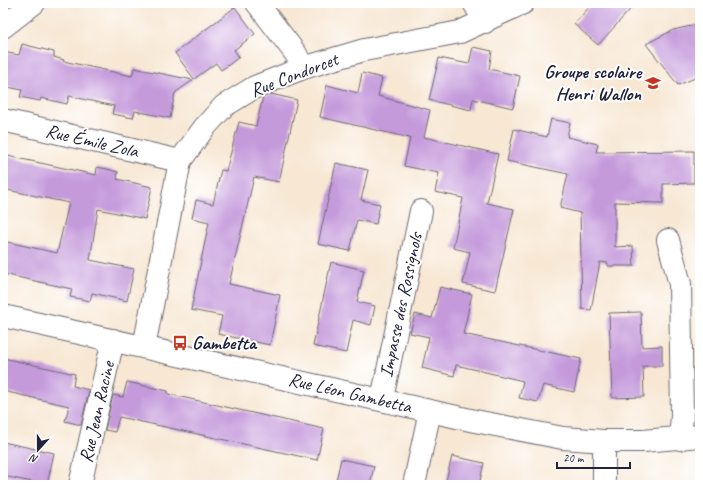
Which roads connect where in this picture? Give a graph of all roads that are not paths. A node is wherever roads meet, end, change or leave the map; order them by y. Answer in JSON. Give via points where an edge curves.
{"nodes":[{"id":1,"x":34,"y":3,"type":"edge"},
{"id":2,"x":257,"y":3,"type":"edge"},
{"id":3,"x":474,"y":3,"type":"edge"},
{"id":4,"x":524,"y":3,"type":"edge"},
{"id":5,"x":485,"y":22,"type":"junction"},
{"id":6,"x":3,"y":27,"type":"edge"},
{"id":7,"x":303,"y":68,"type":"junction"},
{"id":8,"x":3,"y":120,"type":"edge"},
{"id":9,"x":180,"y":161,"type":"junction"},
{"id":10,"x":421,"y":211,"type":"dead end"},
{"id":11,"x":668,"y":240,"type":"dead end"},
{"id":12,"x":3,"y":316,"type":"edge"},
{"id":13,"x":113,"y":340,"type":"junction"},
{"id":14,"x":144,"y":347,"type":"junction"},
{"id":15,"x":382,"y":399,"type":"junction"},
{"id":16,"x":430,"y":411,"type":"junction"},
{"id":17,"x":690,"y":438,"type":"edge"},
{"id":18,"x":604,"y":441,"type":"junction"},
{"id":19,"x":80,"y":485,"type":"edge"},
{"id":20,"x":414,"y":485,"type":"edge"},
{"id":21,"x":604,"y":485,"type":"edge"}],
"edges":[{"from":1,"to":6,"type":"street"},
{"from":2,"to":7,"type":"street","via":[[296,54]]},
{"from":3,"to":5,"type":"street"},
{"from":4,"to":5,"type":"street","name":"Rue Condorcet"},
{"from":5,"to":7,"type":"street","name":"Rue Condorcet","via":[[460,32],[364,50]]},
{"from":7,"to":9,"type":"street","name":"Rue Condorcet","via":[[255,87],[224,106]]},
{"from":8,"to":9,"type":"street","name":"Rue Émile Zola"},
{"from":9,"to":14,"type":"street","name":"Rue Condorcet"},
{"from":10,"to":15,"type":"street","name":"Impasse des Rossignols"},
{"from":11,"to":17,"type":"street","via":[[680,284],[682,416]]},
{"from":12,"to":13,"type":"street","name":"Rue Léon Gambetta"},
{"from":13,"to":14,"type":"street","name":"Rue Léon Gambetta"},
{"from":13,"to":19,"type":"street","name":"Rue Jean Racine"},
{"from":14,"to":15,"type":"street","name":"Rue Léon Gambetta"},
{"from":15,"to":16,"type":"street","name":"Rue Léon Gambetta"},
{"from":16,"to":18,"type":"street","name":"Rue Léon Gambetta","via":[[563,438]]},
{"from":16,"to":20,"type":"street"},
{"from":17,"to":18,"type":"street","name":"Rue Léon Gambetta"},
{"from":18,"to":21,"type":"street"}]}
